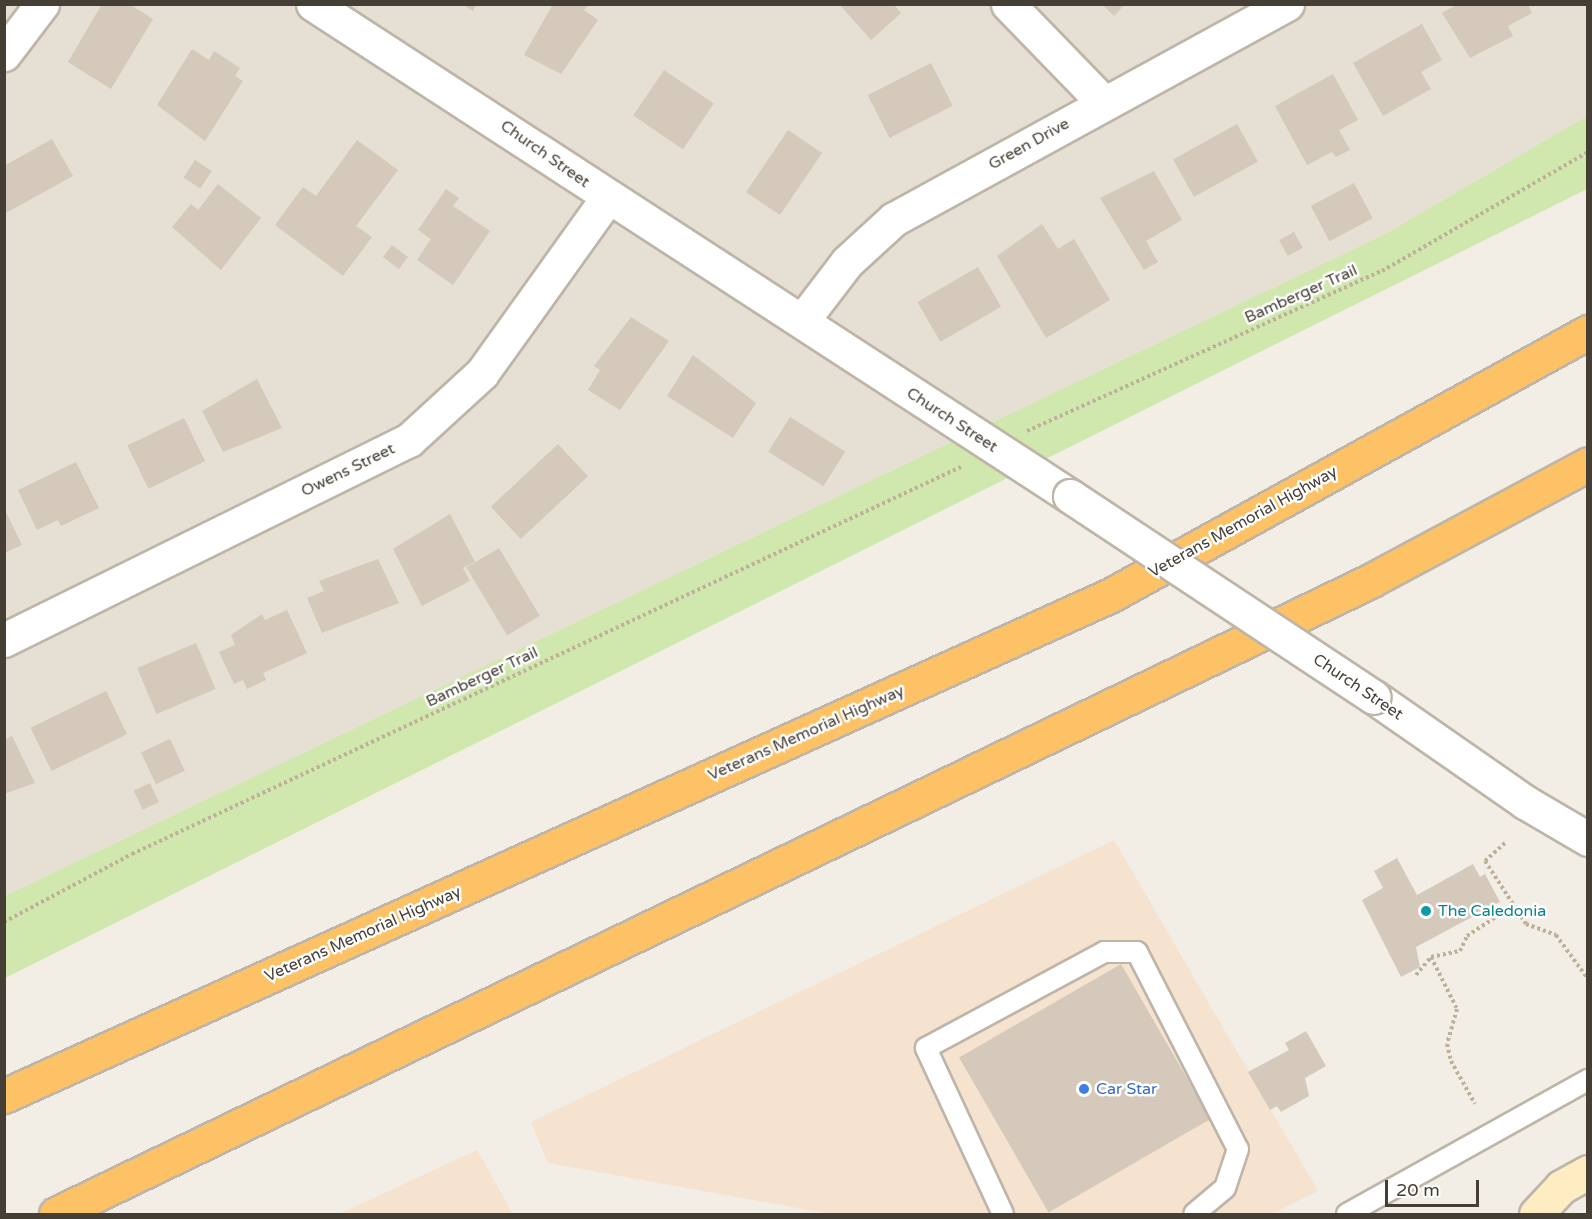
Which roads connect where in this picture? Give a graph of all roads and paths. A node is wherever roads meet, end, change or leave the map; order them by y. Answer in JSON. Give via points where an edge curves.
{"nodes":[{"id":1,"x":42,"y":4,"type":"edge"},
{"id":2,"x":313,"y":4,"type":"edge"},
{"id":3,"x":1008,"y":4,"type":"edge"},
{"id":4,"x":1287,"y":4,"type":"edge"},
{"id":5,"x":4,"y":54,"type":"edge"},
{"id":6,"x":1104,"y":103,"type":"junction"},
{"id":7,"x":1587,"y":152,"type":"edge"},
{"id":8,"x":608,"y":197,"type":"junction"},
{"id":9,"x":802,"y":321,"type":"junction"},
{"id":10,"x":1587,"y":332,"type":"edge"},
{"id":11,"x":1023,"y":433,"type":"dead end"},
{"id":12,"x":972,"y":460,"type":"dead end"},
{"id":13,"x":1587,"y":464,"type":"edge"},
{"id":14,"x":4,"y":640,"type":"edge"},
{"id":15,"x":1587,"y":838,"type":"edge"},
{"id":16,"x":1505,"y":843,"type":"dead end"},
{"id":17,"x":1514,"y":905,"type":"junction"},
{"id":18,"x":4,"y":922,"type":"edge"},
{"id":19,"x":1431,"y":957,"type":"junction"},
{"id":20,"x":1416,"y":975,"type":"dead end"},
{"id":21,"x":1587,"y":979,"type":"edge"},
{"id":22,"x":1587,"y":1080,"type":"edge"},
{"id":23,"x":4,"y":1096,"type":"edge"},
{"id":24,"x":1475,"y":1104,"type":"dead end"},
{"id":25,"x":1587,"y":1172,"type":"edge"},
{"id":26,"x":56,"y":1215,"type":"edge"},
{"id":27,"x":1003,"y":1215,"type":"edge"},
{"id":28,"x":1194,"y":1215,"type":"edge"},
{"id":29,"x":1347,"y":1215,"type":"edge"},
{"id":30,"x":1536,"y":1215,"type":"edge"}],
"edges":[{"from":1,"to":5,"type":"street"},
{"from":2,"to":8,"type":"street","name":"Church Street"},
{"from":3,"to":6,"type":"street"},
{"from":4,"to":6,"type":"street","name":"Green Drive"},
{"from":6,"to":9,"type":"street","name":"Green Drive","via":[[894,219],[847,262]]},
{"from":7,"to":11,"type":"path","name":"Bamberger Trail","via":[[1382,271]]},
{"from":8,"to":9,"type":"street","name":"Church Street"},
{"from":8,"to":14,"type":"street","name":"Owens Street","via":[[482,373],[409,440]]},
{"from":9,"to":15,"type":"street","name":"Church Street","bridge":true,"via":[[1374,697],[1525,802]]},
{"from":10,"to":23,"type":"highway","name":"Veterans Memorial Highway","via":[[1111,595]]},
{"from":12,"to":18,"type":"path","name":"Bamberger Trail","via":[[132,854]]},
{"from":13,"to":26,"type":"highway","via":[[1359,586]]},
{"from":16,"to":17,"type":"path","via":[[1485,861]]},
{"from":17,"to":19,"type":"path","via":[[1467,936],[1460,951]]},
{"from":17,"to":21,"type":"path","via":[[1526,924],[1556,935]]},
{"from":19,"to":20,"type":"path"},
{"from":19,"to":24,"type":"path","via":[[1457,1009],[1448,1044],[1451,1061]]},
{"from":22,"to":29,"type":"lane"},
{"from":25,"to":30,"type":"main road","via":[[1561,1187]]},
{"from":27,"to":28,"type":"lane","via":[[926,1048],[1104,952],[1137,952],[1238,1149],[1225,1188]]}]}
